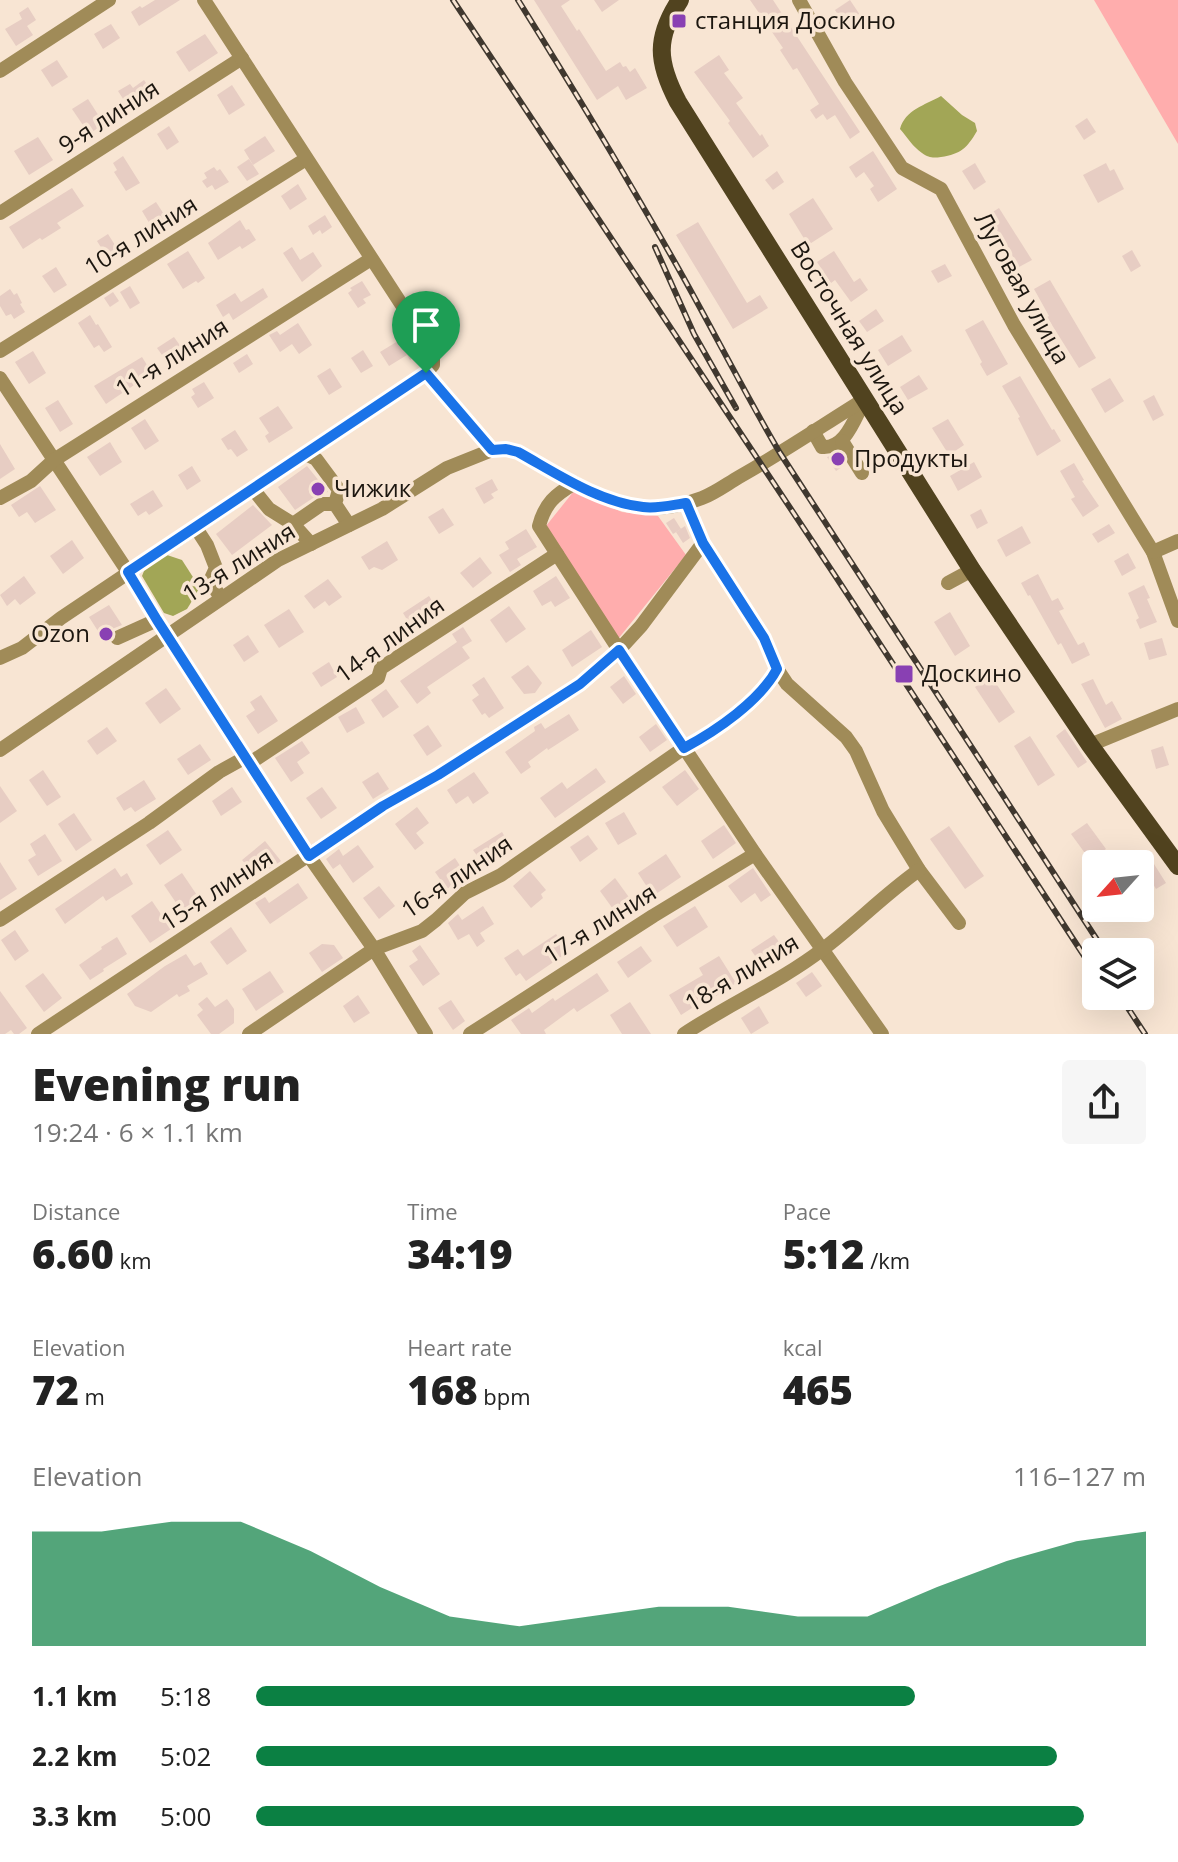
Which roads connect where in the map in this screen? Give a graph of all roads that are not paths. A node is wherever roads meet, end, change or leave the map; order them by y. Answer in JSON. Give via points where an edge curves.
{"nodes":[{"id":1,"x":109,"y":0,"type":"edge"},
{"id":2,"x":204,"y":0,"type":"edge"},
{"id":3,"x":680,"y":0,"type":"edge"},
{"id":4,"x":799,"y":0,"type":"edge"},
{"id":5,"x":242,"y":58,"type":"junction"},
{"id":6,"x":0,"y":71,"type":"edge"},
{"id":7,"x":306,"y":159,"type":"junction"},
{"id":8,"x":0,"y":213,"type":"edge"},
{"id":9,"x":371,"y":259,"type":"junction"},
{"id":10,"x":0,"y":351,"type":"edge"},
{"id":11,"x":430,"y":369,"type":"junction"},
{"id":12,"x":0,"y":378,"type":"edge"},
{"id":13,"x":865,"y":399,"type":"junction"},
{"id":14,"x":813,"y":431,"type":"junction"},
{"id":15,"x":842,"y":441,"type":"junction"},
{"id":16,"x":492,"y":450,"type":"junction"},
{"id":17,"x":305,"y":454,"type":"junction"},
{"id":18,"x":54,"y":460,"type":"junction"},
{"id":19,"x":862,"y":473,"type":"dead end"},
{"id":20,"x":575,"y":483,"type":"junction"},
{"id":21,"x":253,"y":489,"type":"junction"},
{"id":22,"x":0,"y":498,"type":"edge"},
{"id":23,"x":686,"y":503,"type":"junction"},
{"id":24,"x":335,"y":504,"type":"junction"},
{"id":25,"x":293,"y":524,"type":"junction"},
{"id":26,"x":349,"y":525,"type":"junction"},
{"id":27,"x":196,"y":528,"type":"junction"},
{"id":28,"x":1178,"y":541,"type":"edge"},
{"id":29,"x":703,"y":543,"type":"junction"},
{"id":30,"x":311,"y":544,"type":"junction"},
{"id":31,"x":1153,"y":552,"type":"junction"},
{"id":32,"x":557,"y":554,"type":"junction"},
{"id":33,"x":972,"y":570,"type":"junction"},
{"id":34,"x":128,"y":572,"type":"junction"},
{"id":35,"x":948,"y":583,"type":"dead end"},
{"id":36,"x":221,"y":598,"type":"junction"},
{"id":37,"x":157,"y":620,"type":"junction"},
{"id":38,"x":1178,"y":621,"type":"edge"},
{"id":39,"x":167,"y":635,"type":"junction"},
{"id":40,"x":117,"y":638,"type":"dead end"},
{"id":41,"x":619,"y":650,"type":"junction"},
{"id":42,"x":0,"y":658,"type":"edge"},
{"id":43,"x":777,"y":669,"type":"junction"},
{"id":44,"x":1178,"y":709,"type":"edge"},
{"id":45,"x":1090,"y":745,"type":"junction"},
{"id":46,"x":684,"y":748,"type":"junction"},
{"id":47,"x":0,"y":750,"type":"edge"},
{"id":48,"x":248,"y":760,"type":"junction"},
{"id":49,"x":755,"y":854,"type":"junction"},
{"id":50,"x":309,"y":856,"type":"junction"},
{"id":51,"x":1178,"y":866,"type":"edge"},
{"id":52,"x":919,"y":870,"type":"junction"},
{"id":53,"x":0,"y":920,"type":"edge"},
{"id":54,"x":959,"y":923,"type":"dead end"},
{"id":55,"x":374,"y":949,"type":"junction"},
{"id":56,"x":822,"y":950,"type":"junction"},
{"id":57,"x":38,"y":1034,"type":"edge"},
{"id":58,"x":249,"y":1034,"type":"edge"},
{"id":59,"x":426,"y":1034,"type":"edge"},
{"id":60,"x":470,"y":1034,"type":"edge"},
{"id":61,"x":684,"y":1034,"type":"edge"},
{"id":62,"x":882,"y":1034,"type":"edge"}],
"edges":[{"from":1,"to":6,"type":"street"},
{"from":2,"to":5,"type":"street"},
{"from":3,"to":13,"type":"main road","name":"Восточная улица","via":[[663,30],[666,79]]},
{"from":4,"to":31,"type":"street","name":"Луговая улица","via":[[902,168],[941,189],[1014,325]]},
{"from":5,"to":7,"type":"street"},
{"from":5,"to":8,"type":"street","name":"9-я линия"},
{"from":7,"to":9,"type":"street"},
{"from":7,"to":10,"type":"street","name":"10-я линия"},
{"from":9,"to":11,"type":"street","via":[[433,353]]},
{"from":9,"to":18,"type":"street","name":"11-я линия"},
{"from":11,"to":16,"type":"street"},
{"from":11,"to":17,"type":"street"},
{"from":12,"to":18,"type":"street"},
{"from":13,"to":14,"type":"street"},
{"from":13,"to":15,"type":"street"},
{"from":13,"to":33,"type":"main road","name":"Восточная улица"},
{"from":14,"to":15,"type":"street","via":[[822,447]]},
{"from":14,"to":23,"type":"street"},
{"from":15,"to":19,"type":"street"},
{"from":16,"to":20,"type":"street","name":"13-я линия","via":[[518,452]]},
{"from":16,"to":26,"type":"street","name":"13-я линия","via":[[447,468]]},
{"from":17,"to":21,"type":"street"},
{"from":17,"to":24,"type":"street","via":[[316,459],[339,490]]},
{"from":18,"to":22,"type":"street","name":"11-я линия"},
{"from":18,"to":34,"type":"street"},
{"from":20,"to":23,"type":"street","via":[[644,508]]},
{"from":20,"to":32,"type":"street","via":[[543,509],[539,526]]},
{"from":21,"to":25,"type":"street","via":[[269,509]]},
{"from":21,"to":27,"type":"street"},
{"from":23,"to":29,"type":"street"},
{"from":24,"to":25,"type":"street","via":[[322,504]]},
{"from":24,"to":26,"type":"street"},
{"from":25,"to":30,"type":"street"},
{"from":26,"to":30,"type":"street","name":"13-я линия"},
{"from":27,"to":34,"type":"street"},
{"from":27,"to":36,"type":"street","via":[[216,568],[210,581]]},
{"from":28,"to":31,"type":"street"},
{"from":29,"to":41,"type":"street","name":"15-я линия"},
{"from":29,"to":43,"type":"street","via":[[764,638]]},
{"from":30,"to":36,"type":"street","name":"13-я линия"},
{"from":31,"to":38,"type":"street","name":"Луговая улица"},
{"from":32,"to":41,"type":"street"},
{"from":32,"to":48,"type":"street","name":"14-я линия"},
{"from":33,"to":35,"type":"street"},
{"from":33,"to":45,"type":"main road","name":"Восточная улица"},
{"from":34,"to":37,"type":"street"},
{"from":34,"to":42,"type":"street"},
{"from":36,"to":39,"type":"street","name":"13-я линия"},
{"from":37,"to":39,"type":"street"},
{"from":37,"to":40,"type":"street"},
{"from":39,"to":47,"type":"street","name":"13-я линия"},
{"from":39,"to":48,"type":"street"},
{"from":41,"to":46,"type":"street"},
{"from":41,"to":50,"type":"street","name":"15-я линия","via":[[580,684]]},
{"from":43,"to":46,"type":"street","name":"16-я линия","via":[[769,684],[713,733]]},
{"from":43,"to":52,"type":"street","via":[[856,751],[883,811]]},
{"from":44,"to":45,"type":"street"},
{"from":45,"to":51,"type":"main road","name":"Восточная улица"},
{"from":46,"to":49,"type":"street"},
{"from":46,"to":55,"type":"street","name":"16-я линия","via":[[501,875],[465,893],[422,931]]},
{"from":48,"to":50,"type":"street"},
{"from":48,"to":53,"type":"street","name":"14-я линия","via":[[219,772]]},
{"from":49,"to":56,"type":"street"},
{"from":49,"to":60,"type":"street","name":"17-я линия"},
{"from":50,"to":55,"type":"street"},
{"from":50,"to":57,"type":"street","name":"15-я линия"},
{"from":52,"to":54,"type":"street"},
{"from":52,"to":56,"type":"street","name":"18-я линия"},
{"from":55,"to":58,"type":"street","name":"16-я линия"},
{"from":55,"to":59,"type":"street"},
{"from":56,"to":61,"type":"street","name":"18-я линия"},
{"from":56,"to":62,"type":"street"}]}
